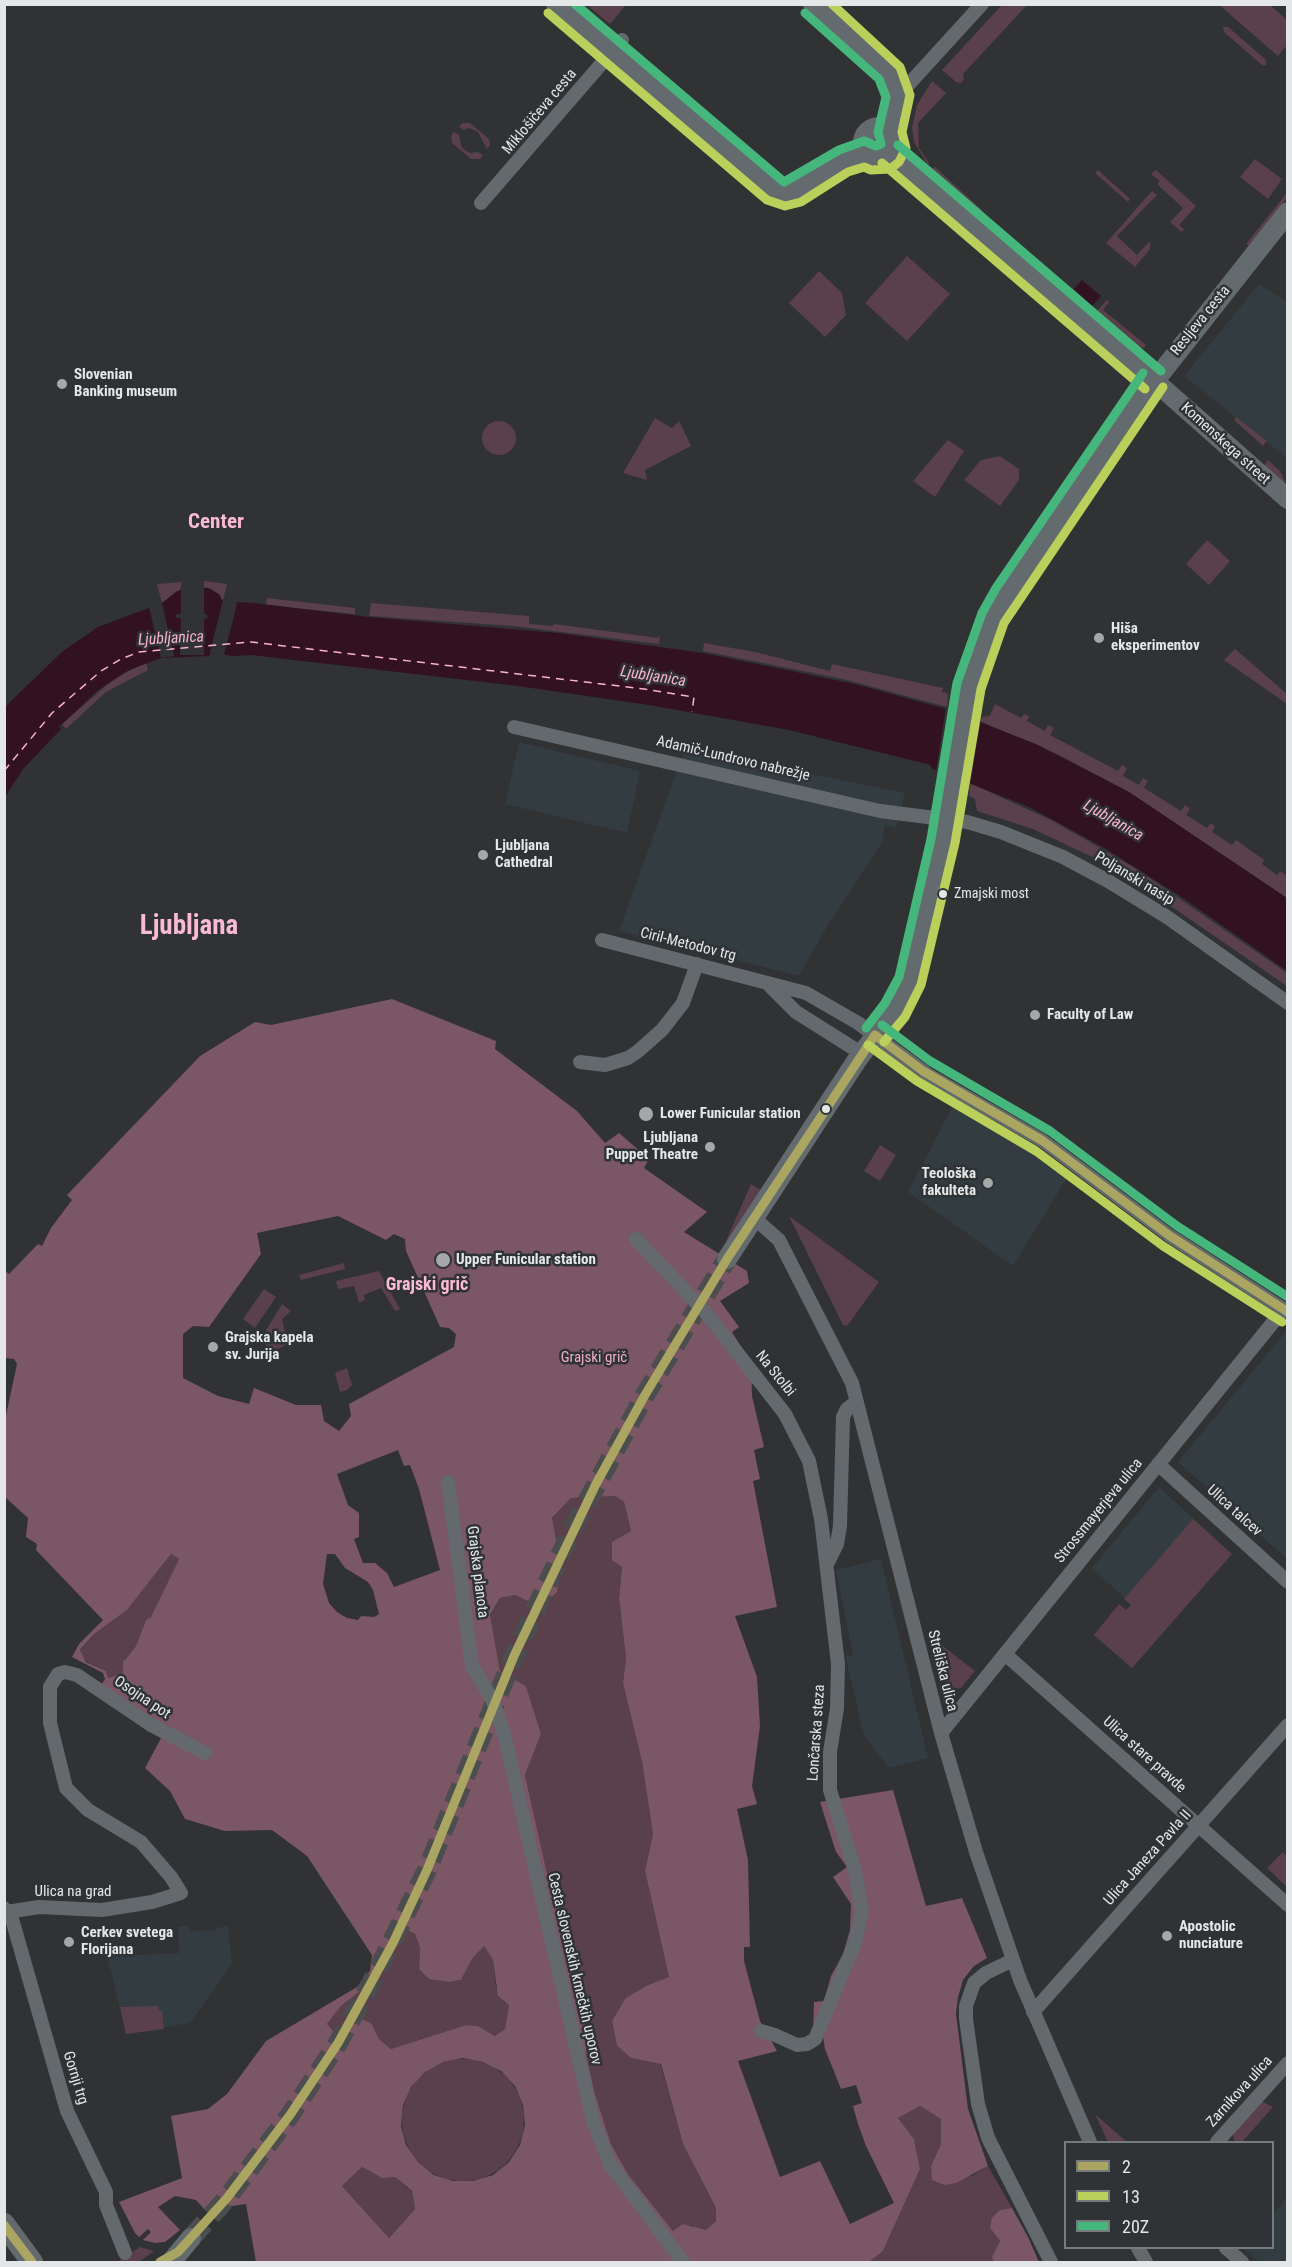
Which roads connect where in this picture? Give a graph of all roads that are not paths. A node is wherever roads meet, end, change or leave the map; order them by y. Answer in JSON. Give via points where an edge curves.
{"nodes":[{"id":1,"x":556,"y":4,"type":"edge"},
{"id":2,"x":813,"y":4,"type":"edge"},
{"id":3,"x":982,"y":4,"type":"edge"},
{"id":4,"x":617,"y":46,"type":"junction"},
{"id":5,"x":898,"y":96,"type":"junction"},
{"id":6,"x":890,"y":133,"type":"junction"},
{"id":7,"x":866,"y":153,"type":"junction"},
{"id":8,"x":890,"y":154,"type":"junction"},
{"id":9,"x":482,"y":203,"type":"dead end"},
{"id":10,"x":1287,"y":212,"type":"edge"},
{"id":11,"x":1154,"y":380,"type":"junction"},
{"id":12,"x":1287,"y":499,"type":"edge"},
{"id":13,"x":514,"y":727,"type":"dead end"},
{"id":14,"x":946,"y":819,"type":"junction"},
{"id":15,"x":602,"y":940,"type":"dead end"},
{"id":16,"x":697,"y":964,"type":"junction"},
{"id":17,"x":766,"y":984,"type":"junction"},
{"id":18,"x":1287,"y":1003,"type":"edge"},
{"id":19,"x":875,"y":1035,"type":"junction"},
{"id":20,"x":861,"y":1053,"type":"junction"},
{"id":21,"x":579,"y":1062,"type":"dead end"},
{"id":22,"x":753,"y":1217,"type":"junction"},
{"id":23,"x":636,"y":1239,"type":"dead end"},
{"id":24,"x":727,"y":1259,"type":"tunnel mouth"},
{"id":25,"x":1286,"y":1311,"type":"edge"},
{"id":26,"x":856,"y":1402,"type":"junction"},
{"id":27,"x":1158,"y":1464,"type":"junction"},
{"id":28,"x":448,"y":1482,"type":"dead end"},
{"id":29,"x":828,"y":1562,"type":"junction"},
{"id":30,"x":1287,"y":1582,"type":"edge"},
{"id":31,"x":1005,"y":1654,"type":"junction"},
{"id":32,"x":471,"y":1661,"type":"joint"},
{"id":33,"x":61,"y":1673,"type":"joint"},
{"id":34,"x":1287,"y":1725,"type":"edge"},
{"id":35,"x":941,"y":1733,"type":"junction"},
{"id":36,"x":205,"y":1753,"type":"dead end"},
{"id":37,"x":1198,"y":1826,"type":"junction"},
{"id":38,"x":1287,"y":1905,"type":"edge"},
{"id":39,"x":6,"y":1910,"type":"edge"},
{"id":40,"x":1013,"y":1960,"type":"junction"},
{"id":41,"x":1033,"y":2012,"type":"junction"},
{"id":42,"x":761,"y":2031,"type":"dead end"},
{"id":43,"x":1287,"y":2063,"type":"edge"},
{"id":44,"x":1090,"y":2141,"type":"edge"},
{"id":45,"x":1218,"y":2141,"type":"edge"},
{"id":46,"x":7,"y":2229,"type":"edge"},
{"id":47,"x":1228,"y":2249,"type":"edge"},
{"id":48,"x":180,"y":2251,"type":"tunnel mouth"},
{"id":49,"x":125,"y":2253,"type":"dead end"},
{"id":50,"x":20,"y":2262,"type":"edge"},
{"id":51,"x":32,"y":2262,"type":"edge"},
{"id":52,"x":160,"y":2262,"type":"edge"},
{"id":53,"x":683,"y":2262,"type":"edge"},
{"id":54,"x":1051,"y":2262,"type":"edge"},
{"id":55,"x":1242,"y":2262,"type":"edge"}],
"edges":[{"from":1,"to":4,"type":"main road"},
{"from":2,"to":5,"type":"main road","via":[[889,72]]},
{"from":3,"to":5,"type":"street"},
{"from":4,"to":7,"type":"main road","via":[[775,191],[784,194],[807,185],[835,164]]},
{"from":4,"to":9,"type":"street","name":"Miklošičeva cesta"},
{"from":5,"to":6,"type":"main road"},
{"from":6,"to":7,"type":"main road","via":[[879,127],[867,132],[863,141]]},
{"from":6,"to":8,"type":"main road","via":[[894,145]]},
{"from":7,"to":8,"type":"main road","via":[[876,159]]},
{"from":8,"to":11,"type":"main road","name":"Komenskega street"},
{"from":10,"to":11,"type":"main road","name":"Resljeva cesta"},
{"from":11,"to":12,"type":"main road","name":"Komenskega street"},
{"from":11,"to":14,"type":"main road","name":"Resljeva cesta","via":[[993,618],[966,700]]},
{"from":13,"to":14,"type":"street","name":"Adamič-Lundrovo nabrežje","via":[[880,811]]},
{"from":14,"to":18,"type":"street","name":"Poljanski nasip","via":[[1001,832],[1092,871],[1167,917]]},
{"from":14,"to":19,"type":"main road","name":"Resljeva cesta","via":[[910,981],[895,1010]]},
{"from":15,"to":16,"type":"street","name":"Ciril-Metodov trg"},
{"from":16,"to":17,"type":"street","name":"Ciril-Metodov trg"},
{"from":16,"to":21,"type":"street","via":[[675,1014],[638,1052],[606,1065]]},
{"from":17,"to":19,"type":"street","name":"Ciril-Metodov trg","via":[[806,993]]},
{"from":17,"to":20,"type":"street","name":"Ciril-Metodov trg","via":[[796,1012]]},
{"from":19,"to":20,"type":"main road","name":"Resljeva cesta"},
{"from":19,"to":25,"type":"street","name":"Ciril-Metodov trg","via":[[927,1074],[1043,1141],[1178,1242]]},
{"from":20,"to":22,"type":"main road","name":"Resljeva cesta"},
{"from":22,"to":24,"type":"main road","name":"Resljeva cesta"},
{"from":22,"to":26,"type":"street","name":"Streliška ulica","via":[[779,1240],[787,1254],[834,1344]]},
{"from":23,"to":29,"type":"street","name":"Na Stolbi","via":[[713,1321],[792,1424],[812,1471]]},
{"from":25,"to":27,"type":"street","name":"Strossmayerjeva ulica"},
{"from":26,"to":29,"type":"street","name":"Lončarska steza","via":[[843,1417],[840,1526]]},
{"from":26,"to":35,"type":"street","name":"Streliška ulica"},
{"from":27,"to":30,"type":"street","name":"Ulica talcev"},
{"from":27,"to":31,"type":"street","name":"Strossmayerjeva ulica"},
{"from":28,"to":32,"type":"street","name":"Grajska planota"},
{"from":29,"to":42,"type":"street","name":"Lončarska steza","via":[[838,1664],[830,1790],[855,1870],[862,1911],[855,1943],[814,2039],[797,2045]]},
{"from":31,"to":35,"type":"street","name":"Strossmayerjeva ulica"},
{"from":31,"to":37,"type":"street","name":"Ulica stare pravde"},
{"from":32,"to":53,"type":"street","name":"Cesta slovenskih kmečkih uporov","via":[[492,1699],[504,1733],[593,2121],[610,2164]]},
{"from":33,"to":36,"type":"street","name":"Osojna pot","via":[[77,1675],[151,1725]]},
{"from":33,"to":39,"type":"street","name":"Ulica na grad","via":[[51,1683],[48,1700],[54,1746],[66,1788],[88,1810],[141,1842],[181,1893],[102,1910],[56,1906]]},
{"from":34,"to":37,"type":"street","name":"Ulica Janeza Pavla II"},
{"from":35,"to":40,"type":"street","name":"Streliška ulica"},
{"from":37,"to":38,"type":"street","name":"Ulica stare pravde"},
{"from":37,"to":41,"type":"street","name":"Ulica Janeza Pavla II"},
{"from":39,"to":49,"type":"street","name":"Gornji trg","via":[[12,1919],[67,2111],[106,2192],[106,2205]]},
{"from":40,"to":41,"type":"street","name":"Streliška ulica"},
{"from":40,"to":54,"type":"street","via":[[974,1983],[966,2019],[978,2104],[988,2138]]},
{"from":41,"to":44,"type":"street","name":"Streliška ulica"},
{"from":43,"to":45,"type":"street","name":"Zarnikova ulica"},
{"from":46,"to":50,"type":"main road"},
{"from":46,"to":51,"type":"main road"},
{"from":47,"to":55,"type":"street"},
{"from":48,"to":52,"type":"main road"}]}
